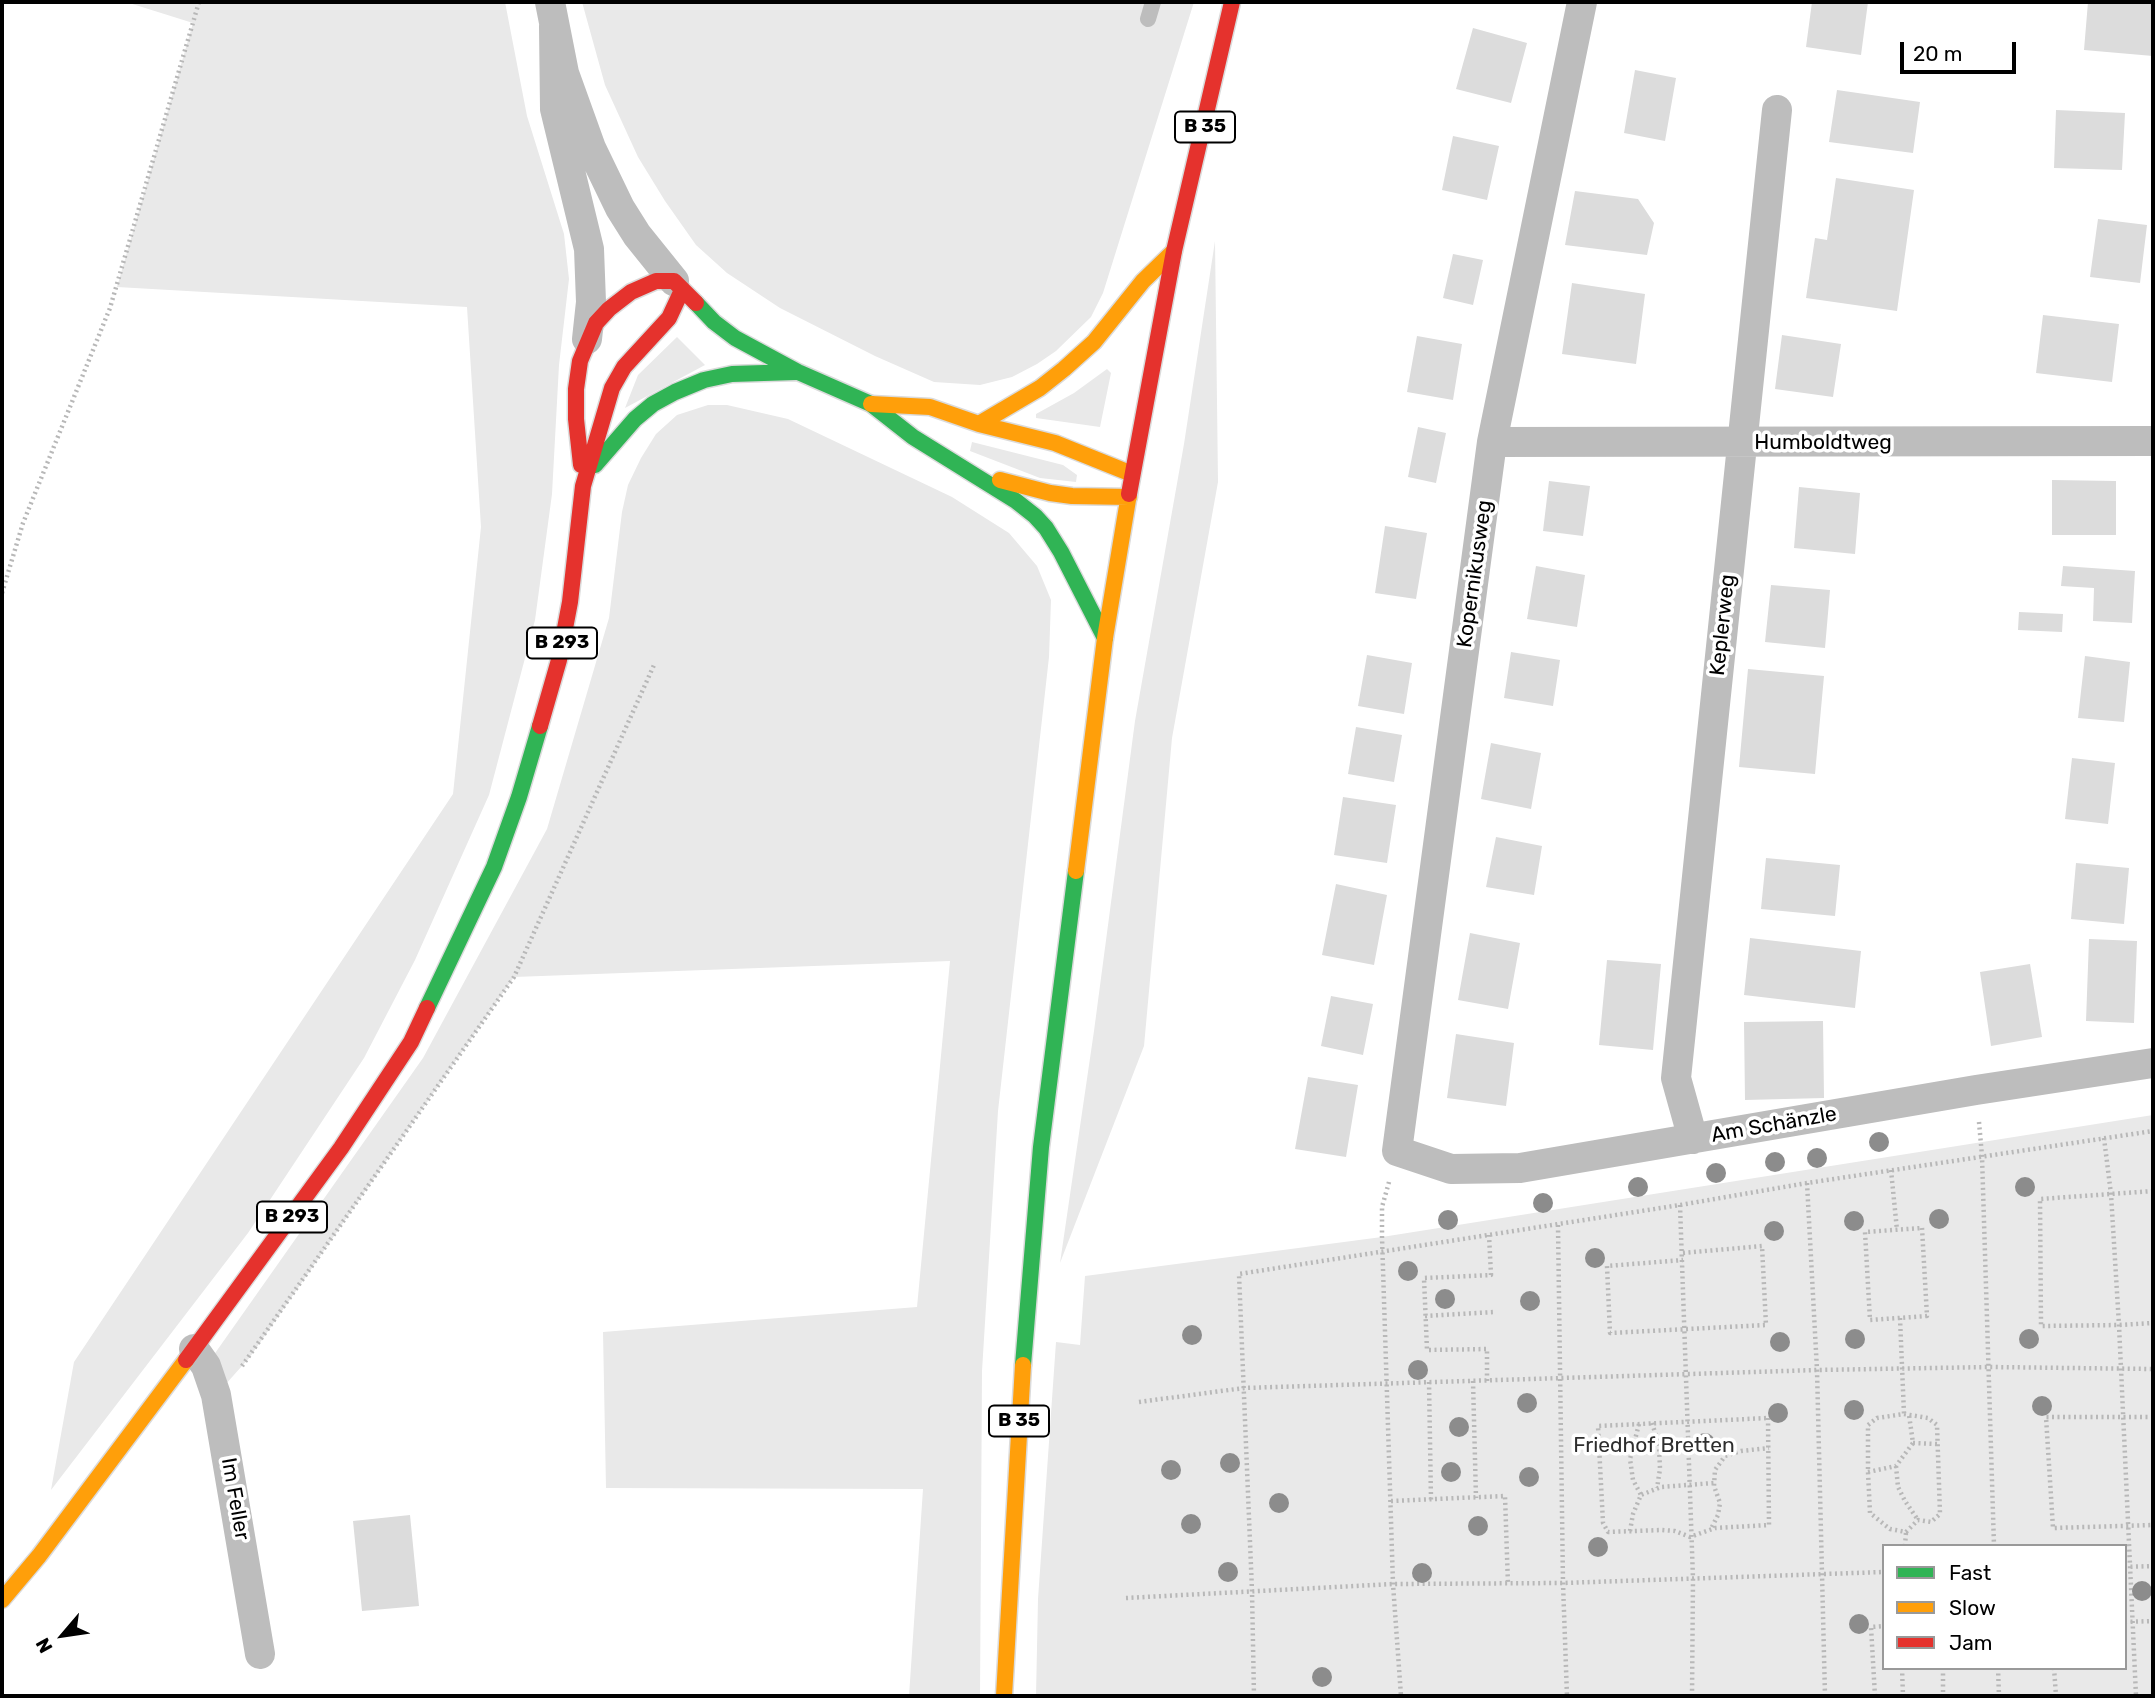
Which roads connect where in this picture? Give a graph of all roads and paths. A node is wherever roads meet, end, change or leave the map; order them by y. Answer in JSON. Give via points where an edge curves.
{"nodes":[{"id":1,"x":199,"y":2,"type":"edge"},
{"id":2,"x":1153,"y":2,"type":"edge"},
{"id":3,"x":1232,"y":2,"type":"edge"},
{"id":4,"x":1583,"y":2,"type":"edge"},
{"id":5,"x":552,"y":14,"type":"edge"},
{"id":6,"x":1148,"y":19,"type":"dead end"},
{"id":7,"x":1777,"y":110,"type":"dead end"},
{"id":8,"x":1174,"y":251,"type":"junction"},
{"id":9,"x":678,"y":286,"type":"junction"},
{"id":10,"x":587,"y":341,"type":"junction"},
{"id":11,"x":798,"y":372,"type":"junction"},
{"id":12,"x":871,"y":404,"type":"junction"},
{"id":13,"x":979,"y":424,"type":"junction"},
{"id":14,"x":2153,"y":441,"type":"edge"},
{"id":15,"x":1492,"y":442,"type":"junction"},
{"id":16,"x":1741,"y":443,"type":"junction"},
{"id":17,"x":972,"y":473,"type":"junction"},
{"id":18,"x":1132,"y":474,"type":"junction"},
{"id":19,"x":583,"y":486,"type":"junction"},
{"id":20,"x":1129,"y":497,"type":"junction"},
{"id":21,"x":2,"y":593,"type":"edge"},
{"id":22,"x":1105,"y":638,"type":"junction"},
{"id":23,"x":654,"y":665,"type":"dead end"},
{"id":24,"x":2153,"y":1063,"type":"edge"},
{"id":25,"x":1976,"y":1090,"type":"junction"},
{"id":26,"x":2153,"y":1131,"type":"edge"},
{"id":27,"x":2104,"y":1138,"type":"junction"},
{"id":28,"x":1693,"y":1139,"type":"junction"},
{"id":29,"x":1397,"y":1151,"type":"junction"},
{"id":30,"x":1982,"y":1156,"type":"junction"},
{"id":31,"x":1891,"y":1170,"type":"junction"},
{"id":32,"x":1807,"y":1183,"type":"junction"},
{"id":33,"x":2153,"y":1191,"type":"edge"},
{"id":34,"x":2111,"y":1194,"type":"junction"},
{"id":35,"x":1680,"y":1205,"type":"junction"},
{"id":36,"x":1558,"y":1224,"type":"junction"},
{"id":37,"x":1898,"y":1230,"type":"junction"},
{"id":38,"x":1489,"y":1235,"type":"junction"},
{"id":39,"x":1383,"y":1251,"type":"junction"},
{"id":40,"x":1683,"y":1253,"type":"junction"},
{"id":41,"x":1683,"y":1260,"type":"junction"},
{"id":42,"x":1494,"y":1312,"type":"dead end"},
{"id":43,"x":1425,"y":1316,"type":"junction"},
{"id":44,"x":1900,"y":1318,"type":"junction"},
{"id":45,"x":2153,"y":1322,"type":"edge"},
{"id":46,"x":2119,"y":1325,"type":"junction"},
{"id":47,"x":1684,"y":1329,"type":"junction"},
{"id":48,"x":194,"y":1349,"type":"junction"},
{"id":49,"x":250,"y":1357,"type":"dead end"},
{"id":50,"x":1990,"y":1367,"type":"junction"},
{"id":51,"x":1902,"y":1369,"type":"junction"},
{"id":52,"x":2153,"y":1369,"type":"edge"},
{"id":53,"x":1817,"y":1370,"type":"junction"},
{"id":54,"x":2120,"y":1370,"type":"junction"},
{"id":55,"x":1685,"y":1375,"type":"junction"},
{"id":56,"x":1559,"y":1379,"type":"junction"},
{"id":57,"x":1473,"y":1381,"type":"junction"},
{"id":58,"x":1487,"y":1381,"type":"junction"},
{"id":59,"x":1429,"y":1382,"type":"junction"},
{"id":60,"x":1388,"y":1384,"type":"junction"},
{"id":61,"x":1244,"y":1388,"type":"junction"},
{"id":62,"x":1139,"y":1402,"type":"dead end"},
{"id":63,"x":1907,"y":1414,"type":"junction"},
{"id":64,"x":2153,"y":1417,"type":"edge"},
{"id":65,"x":2124,"y":1418,"type":"junction"},
{"id":66,"x":1686,"y":1421,"type":"junction"},
{"id":67,"x":1652,"y":1423,"type":"junction"},
{"id":68,"x":1639,"y":1424,"type":"junction"},
{"id":69,"x":1913,"y":1443,"type":"junction"},
{"id":70,"x":1938,"y":1444,"type":"junction"},
{"id":71,"x":1769,"y":1448,"type":"junction"},
{"id":72,"x":1896,"y":1466,"type":"junction"},
{"id":73,"x":1868,"y":1472,"type":"junction"},
{"id":74,"x":1714,"y":1483,"type":"junction"},
{"id":75,"x":1688,"y":1484,"type":"junction"},
{"id":76,"x":1657,"y":1489,"type":"junction"},
{"id":77,"x":1642,"y":1495,"type":"junction"},
{"id":78,"x":1476,"y":1498,"type":"junction"},
{"id":79,"x":1432,"y":1500,"type":"junction"},
{"id":80,"x":1391,"y":1501,"type":"junction"},
{"id":81,"x":1918,"y":1520,"type":"junction"},
{"id":82,"x":2153,"y":1525,"type":"edge"},
{"id":83,"x":2127,"y":1526,"type":"junction"},
{"id":84,"x":1712,"y":1528,"type":"junction"},
{"id":85,"x":1630,"y":1531,"type":"junction"},
{"id":86,"x":1906,"y":1532,"type":"junction"},
{"id":87,"x":1690,"y":1537,"type":"junction"},
{"id":88,"x":1905,"y":1544,"type":"edge"},
{"id":89,"x":1994,"y":1544,"type":"edge"},
{"id":90,"x":2153,"y":1566,"type":"edge"},
{"id":91,"x":2128,"y":1567,"type":"edge"},
{"id":92,"x":1882,"y":1572,"type":"edge"},
{"id":93,"x":1822,"y":1574,"type":"junction"},
{"id":94,"x":1693,"y":1578,"type":"junction"},
{"id":95,"x":1563,"y":1583,"type":"junction"},
{"id":96,"x":1393,"y":1584,"type":"junction"},
{"id":97,"x":1508,"y":1585,"type":"junction"},
{"id":98,"x":1252,"y":1591,"type":"junction"},
{"id":99,"x":1126,"y":1598,"type":"dead end"},
{"id":100,"x":2,"y":1600,"type":"edge"},
{"id":101,"x":2153,"y":1621,"type":"edge"},
{"id":102,"x":2127,"y":1622,"type":"edge"},
{"id":103,"x":2132,"y":1622,"type":"junction"},
{"id":104,"x":1882,"y":1626,"type":"edge"},
{"id":105,"x":260,"y":1654,"type":"dead end"},
{"id":106,"x":1902,"y":1670,"type":"edge"},
{"id":107,"x":1943,"y":1670,"type":"edge"},
{"id":108,"x":1998,"y":1670,"type":"edge"},
{"id":109,"x":2054,"y":1670,"type":"edge"},
{"id":110,"x":1004,"y":1696,"type":"edge"},
{"id":111,"x":1254,"y":1696,"type":"edge"},
{"id":112,"x":1401,"y":1696,"type":"edge"},
{"id":113,"x":1567,"y":1696,"type":"edge"},
{"id":114,"x":1692,"y":1696,"type":"edge"},
{"id":115,"x":1825,"y":1696,"type":"edge"},
{"id":116,"x":1875,"y":1696,"type":"edge"},
{"id":117,"x":1903,"y":1696,"type":"edge"},
{"id":118,"x":1943,"y":1696,"type":"edge"},
{"id":119,"x":1999,"y":1696,"type":"edge"},
{"id":120,"x":2056,"y":1696,"type":"edge"},
{"id":121,"x":2136,"y":1696,"type":"edge"}],
"edges":[{"from":1,"to":21,"type":"path","via":[[110,308],[23,523]]},
{"from":2,"to":6,"type":"lane"},
{"from":3,"to":8,"type":"main road","number":"B 35"},
{"from":4,"to":15,"type":"street","name":"Kopernikusweg"},
{"from":5,"to":9,"type":"street","via":[[564,73],[606,181],[637,235]]},
{"from":5,"to":10,"type":"street","via":[[555,109],[589,249],[592,302]]},
{"from":7,"to":16,"type":"street","name":"Keplerweg"},
{"from":8,"to":13,"type":"main road","via":[[1094,342],[1064,369]]},
{"from":8,"to":18,"type":"main road","number":"B 35"},
{"from":9,"to":10,"type":"main road","number":"B 293","via":[[656,281],[631,292],[602,316]]},
{"from":9,"to":11,"type":"main road","number":"B 293","via":[[735,338]]},
{"from":9,"to":19,"type":"main road","via":[[669,318],[624,367],[612,388]]},
{"from":10,"to":19,"type":"main road","number":"B 293","via":[[576,389]]},
{"from":11,"to":12,"type":"main road","number":"B 293"},
{"from":11,"to":19,"type":"main road","number":"B 293","via":[[732,374],[675,392],[635,419]]},
{"from":12,"to":13,"type":"main road","number":"B 293","via":[[930,407]]},
{"from":12,"to":17,"type":"main road","number":"B 293","via":[[945,459]]},
{"from":13,"to":18,"type":"main road","number":"B 293","via":[[1055,443]]},
{"from":14,"to":16,"type":"street","name":"Humboldtweg"},
{"from":15,"to":16,"type":"street","name":"Humboldtweg"},
{"from":15,"to":29,"type":"street","name":"Kopernikusweg"},
{"from":16,"to":28,"type":"street","name":"Keplerweg","via":[[1676,1078]]},
{"from":17,"to":20,"type":"main road","via":[[1050,493]]},
{"from":17,"to":22,"type":"main road","number":"B 293","via":[[1016,501],[1046,528]]},
{"from":18,"to":20,"type":"main road","number":"B 35"},
{"from":19,"to":48,"type":"main road","number":"B 293","via":[[559,660],[494,867],[411,1042],[341,1148]]},
{"from":20,"to":22,"type":"main road","number":"B 35"},
{"from":22,"to":110,"type":"main road","number":"B 35","via":[[1041,1147],[1022,1374]]},
{"from":23,"to":49,"type":"path","via":[[514,977]]},
{"from":24,"to":25,"type":"street","name":"Am Schänzle"},
{"from":25,"to":28,"type":"street","name":"Am Schänzle"},
{"from":25,"to":30,"type":"path"},
{"from":26,"to":27,"type":"path"},
{"from":27,"to":30,"type":"path"},
{"from":27,"to":34,"type":"path"},
{"from":28,"to":29,"type":"street","name":"Am Schänzle","via":[[1520,1168],[1451,1169]]},
{"from":29,"to":39,"type":"path","via":[[1382,1207]]},
{"from":30,"to":31,"type":"path"},
{"from":30,"to":50,"type":"path"},
{"from":31,"to":32,"type":"path"},
{"from":31,"to":37,"type":"path"},
{"from":32,"to":35,"type":"path"},
{"from":32,"to":53,"type":"path"},
{"from":33,"to":34,"type":"path"},
{"from":34,"to":46,"type":"path"},
{"from":34,"to":46,"type":"path","via":[[2040,1199],[2041,1326]]},
{"from":35,"to":36,"type":"path"},
{"from":35,"to":40,"type":"path"},
{"from":36,"to":38,"type":"path"},
{"from":36,"to":56,"type":"path"},
{"from":37,"to":44,"type":"path","via":[[1922,1228],[1927,1316]]},
{"from":37,"to":44,"type":"path","via":[[1865,1231],[1870,1320]]},
{"from":38,"to":39,"type":"path"},
{"from":38,"to":43,"type":"path","via":[[1491,1275],[1424,1278]]},
{"from":39,"to":60,"type":"path"},
{"from":39,"to":61,"type":"path","via":[[1239,1274]]},
{"from":40,"to":41,"type":"path"},
{"from":40,"to":47,"type":"path","via":[[1762,1246],[1766,1325]]},
{"from":41,"to":47,"type":"path"},
{"from":41,"to":47,"type":"path","via":[[1607,1266],[1610,1333]]},
{"from":42,"to":43,"type":"path"},
{"from":43,"to":58,"type":"path","via":[[1427,1350],[1487,1349]]},
{"from":44,"to":51,"type":"path"},
{"from":45,"to":46,"type":"path"},
{"from":46,"to":54,"type":"path"},
{"from":47,"to":55,"type":"path"},
{"from":48,"to":100,"type":"main road","number":"B 293"},
{"from":48,"to":105,"type":"street","name":"Im Feller","via":[[216,1395]]},
{"from":50,"to":51,"type":"path"},
{"from":50,"to":54,"type":"path"},
{"from":50,"to":89,"type":"path"},
{"from":51,"to":53,"type":"path"},
{"from":51,"to":63,"type":"path"},
{"from":52,"to":54,"type":"path"},
{"from":53,"to":55,"type":"path"},
{"from":53,"to":93,"type":"path"},
{"from":54,"to":65,"type":"path"},
{"from":55,"to":56,"type":"path"},
{"from":55,"to":66,"type":"path"},
{"from":56,"to":58,"type":"path"},
{"from":56,"to":95,"type":"path"},
{"from":57,"to":58,"type":"path"},
{"from":57,"to":59,"type":"path"},
{"from":57,"to":78,"type":"path"},
{"from":59,"to":60,"type":"path"},
{"from":59,"to":79,"type":"path"},
{"from":60,"to":61,"type":"path"},
{"from":60,"to":80,"type":"path"},
{"from":61,"to":62,"type":"path"},
{"from":61,"to":98,"type":"path"},
{"from":63,"to":69,"type":"path"},
{"from":63,"to":70,"type":"path","via":[[1937,1425]]},
{"from":63,"to":73,"type":"path","via":[[1877,1418],[1868,1426]]},
{"from":64,"to":65,"type":"path"},
{"from":65,"to":83,"type":"path"},
{"from":65,"to":83,"type":"path","via":[[2046,1418],[2053,1528]]},
{"from":66,"to":67,"type":"path"},
{"from":66,"to":71,"type":"path","via":[[1768,1418]]},
{"from":66,"to":75,"type":"path"},
{"from":67,"to":68,"type":"path"},
{"from":67,"to":76,"type":"path","via":[[1659,1445]]},
{"from":68,"to":77,"type":"path","via":[[1630,1459],[1633,1480]]},
{"from":68,"to":85,"type":"path","via":[[1598,1426],[1603,1523],[1608,1532]]},
{"from":69,"to":70,"type":"path"},
{"from":69,"to":72,"type":"path"},
{"from":70,"to":81,"type":"path","via":[[1940,1514],[1931,1522]]},
{"from":71,"to":74,"type":"path","via":[[1724,1456],[1715,1470]]},
{"from":71,"to":84,"type":"path","via":[[1769,1525]]},
{"from":72,"to":73,"type":"path"},
{"from":72,"to":81,"type":"path","via":[[1898,1487]]},
{"from":73,"to":86,"type":"path","via":[[1870,1513],[1890,1529]]},
{"from":74,"to":75,"type":"path"},
{"from":74,"to":84,"type":"path","via":[[1720,1503]]},
{"from":75,"to":76,"type":"path"},
{"from":75,"to":87,"type":"path"},
{"from":76,"to":77,"type":"path"},
{"from":77,"to":85,"type":"path"},
{"from":78,"to":79,"type":"path"},
{"from":78,"to":97,"type":"path","via":[[1505,1496]]},
{"from":79,"to":80,"type":"path"},
{"from":80,"to":96,"type":"path"},
{"from":81,"to":86,"type":"path"},
{"from":82,"to":83,"type":"path"},
{"from":83,"to":91,"type":"path"},
{"from":84,"to":87,"type":"path"},
{"from":85,"to":87,"type":"path","via":[[1675,1531]]},
{"from":86,"to":88,"type":"path"},
{"from":87,"to":94,"type":"path"},
{"from":90,"to":91,"type":"path"},
{"from":91,"to":103,"type":"path"},
{"from":92,"to":93,"type":"path"},
{"from":93,"to":94,"type":"path"},
{"from":93,"to":115,"type":"path"},
{"from":94,"to":95,"type":"path"},
{"from":94,"to":114,"type":"path"},
{"from":95,"to":97,"type":"path"},
{"from":95,"to":113,"type":"path"},
{"from":96,"to":97,"type":"path"},
{"from":96,"to":98,"type":"path"},
{"from":96,"to":112,"type":"path"},
{"from":98,"to":99,"type":"path"},
{"from":98,"to":111,"type":"path"},
{"from":101,"to":103,"type":"path"},
{"from":102,"to":103,"type":"path"},
{"from":103,"to":121,"type":"path"},
{"from":104,"to":116,"type":"path","via":[[1871,1627]]},
{"from":106,"to":117,"type":"path"},
{"from":107,"to":118,"type":"path"},
{"from":108,"to":119,"type":"path"},
{"from":109,"to":120,"type":"path"}]}
